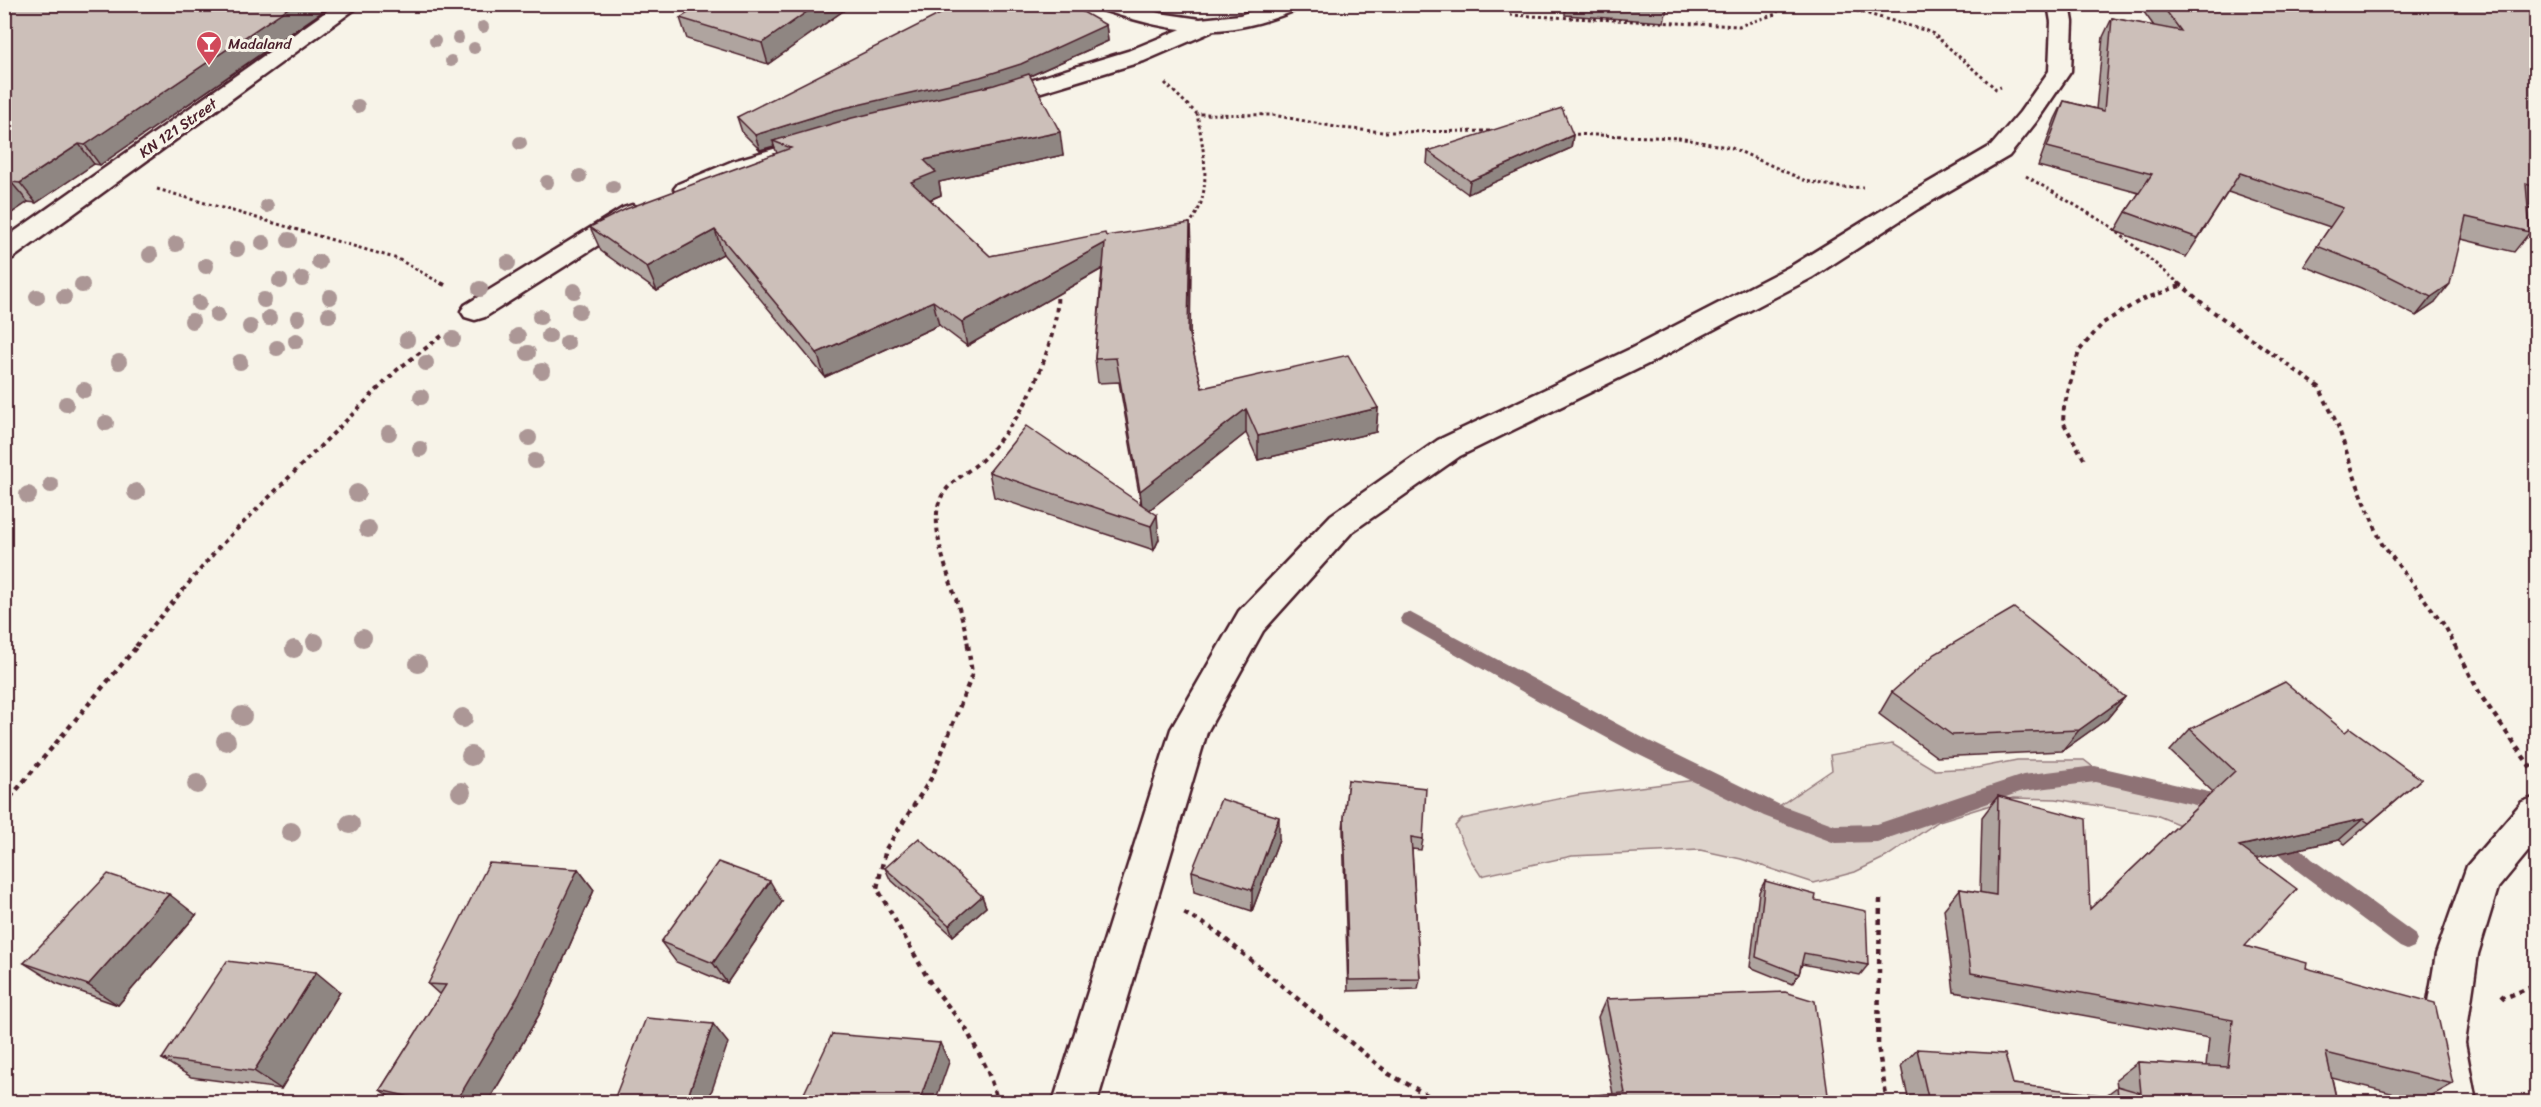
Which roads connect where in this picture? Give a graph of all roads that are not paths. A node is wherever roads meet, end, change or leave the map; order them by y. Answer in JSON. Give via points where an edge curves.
{"nodes":[{"id":1,"x":352,"y":4,"type":"edge"},
{"id":2,"x":1107,"y":4,"type":"edge"},
{"id":3,"x":1291,"y":4,"type":"edge"},
{"id":4,"x":2059,"y":4,"type":"edge"},
{"id":5,"x":1203,"y":27,"type":"junction"},
{"id":6,"x":966,"y":106,"type":"edge"},
{"id":7,"x":817,"y":143,"type":"edge"},
{"id":8,"x":4,"y":252,"type":"edge"},
{"id":9,"x":475,"y":311,"type":"road end"},
{"id":10,"x":2536,"y":814,"type":"edge"},
{"id":11,"x":1075,"y":1102,"type":"edge"},
{"id":12,"x":2454,"y":1102,"type":"edge"}],
"edges":[{"from":1,"to":8,"type":"street","name":"KN 121 Street"},
{"from":2,"to":5,"type":"street","via":[[1140,15]]},
{"from":3,"to":5,"type":"street","via":[[1241,24]]},
{"from":4,"to":11,"type":"street","via":[[2060,71],[2000,151],[1803,271],[1640,356],[1449,448],[1342,523],[1251,621],[1190,729]]},
{"from":5,"to":6,"type":"street","via":[[1136,56]]},
{"from":7,"to":9,"type":"street","via":[[742,166],[637,210]]},
{"from":10,"to":12,"type":"street","via":[[2481,879],[2457,954],[2443,1043]]}]}
